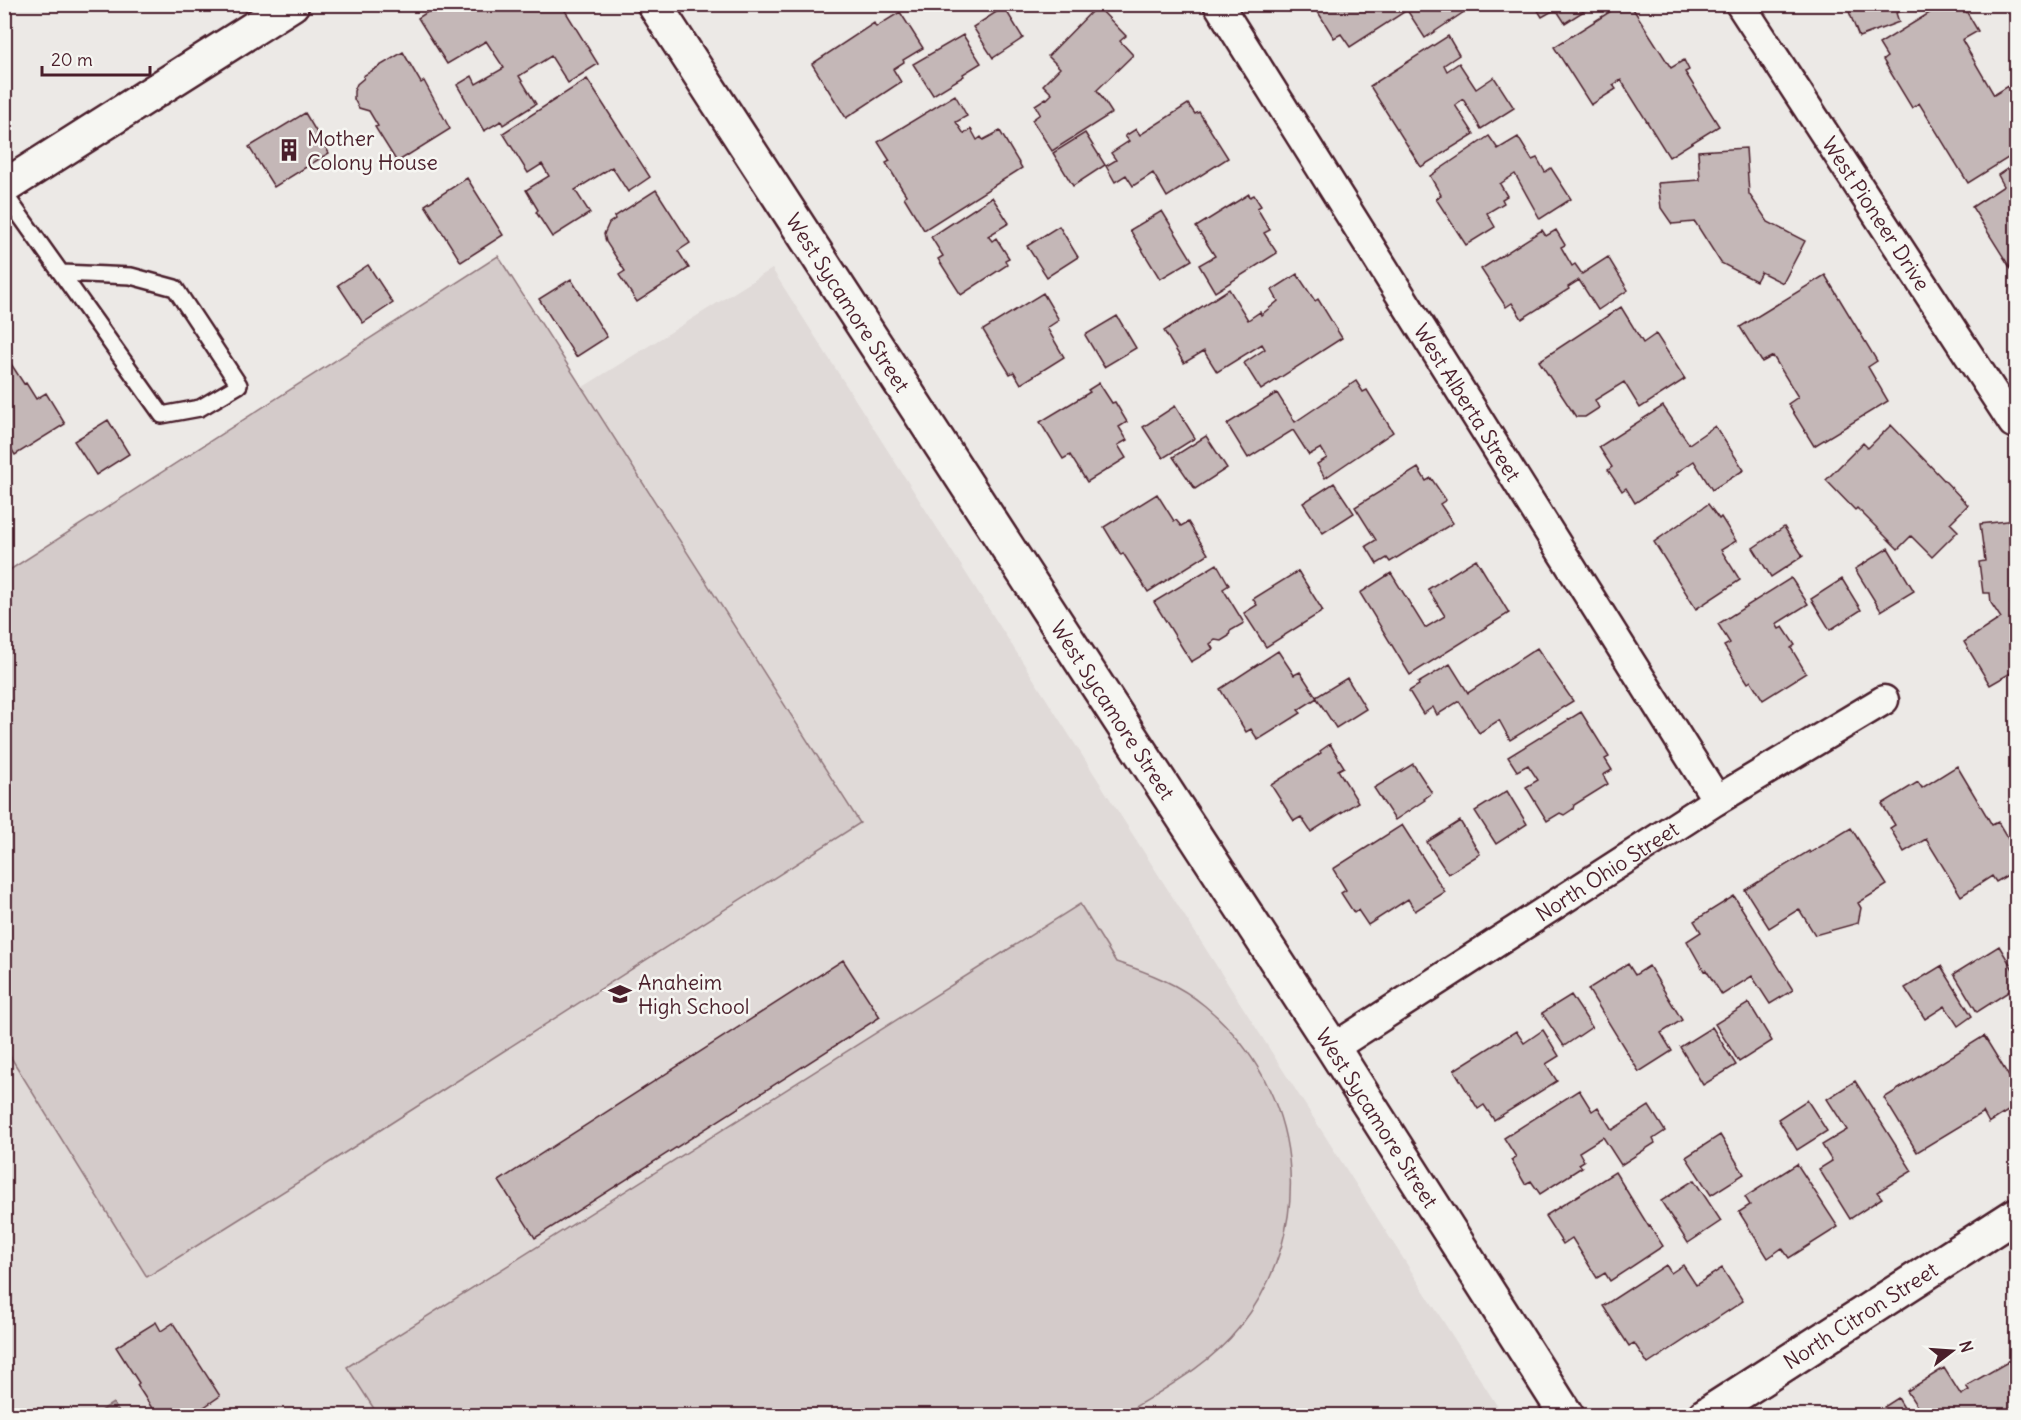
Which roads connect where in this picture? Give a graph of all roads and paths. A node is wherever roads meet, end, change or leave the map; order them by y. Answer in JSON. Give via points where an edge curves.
{"nodes":[{"id":1,"x":292,"y":4,"type":"edge"},
{"id":2,"x":654,"y":4,"type":"edge"},
{"id":3,"x":1218,"y":4,"type":"edge"},
{"id":4,"x":1740,"y":4,"type":"edge"},
{"id":5,"x":4,"y":187,"type":"edge"},
{"id":6,"x":4,"y":193,"type":"edge"},
{"id":7,"x":62,"y":273,"type":"junction"},
{"id":8,"x":2014,"y":422,"type":"edge"},
{"id":9,"x":1884,"y":700,"type":"dead end"},
{"id":10,"x":1717,"y":800,"type":"junction"},
{"id":11,"x":1333,"y":1048,"type":"junction"},
{"id":12,"x":2016,"y":1215,"type":"edge"},
{"id":13,"x":1567,"y":1416,"type":"edge"},
{"id":14,"x":1704,"y":1416,"type":"edge"}],
"edges":[{"from":1,"to":5,"type":"street"},
{"from":2,"to":11,"type":"street","name":"West Sycamore Street"},
{"from":3,"to":10,"type":"street","name":"West Alberta Street"},
{"from":4,"to":8,"type":"street","name":"West Pioneer Drive"},
{"from":6,"to":7,"type":"lane"},
{"from":7,"to":7,"type":"lane","via":[[162,415],[200,408],[238,385],[175,288],[131,276]]},
{"from":9,"to":10,"type":"street","name":"North Ohio Street"},
{"from":10,"to":11,"type":"street","name":"North Ohio Street"},
{"from":11,"to":13,"type":"street","name":"West Sycamore Street"},
{"from":12,"to":14,"type":"street","name":"North Citron Street"}]}
